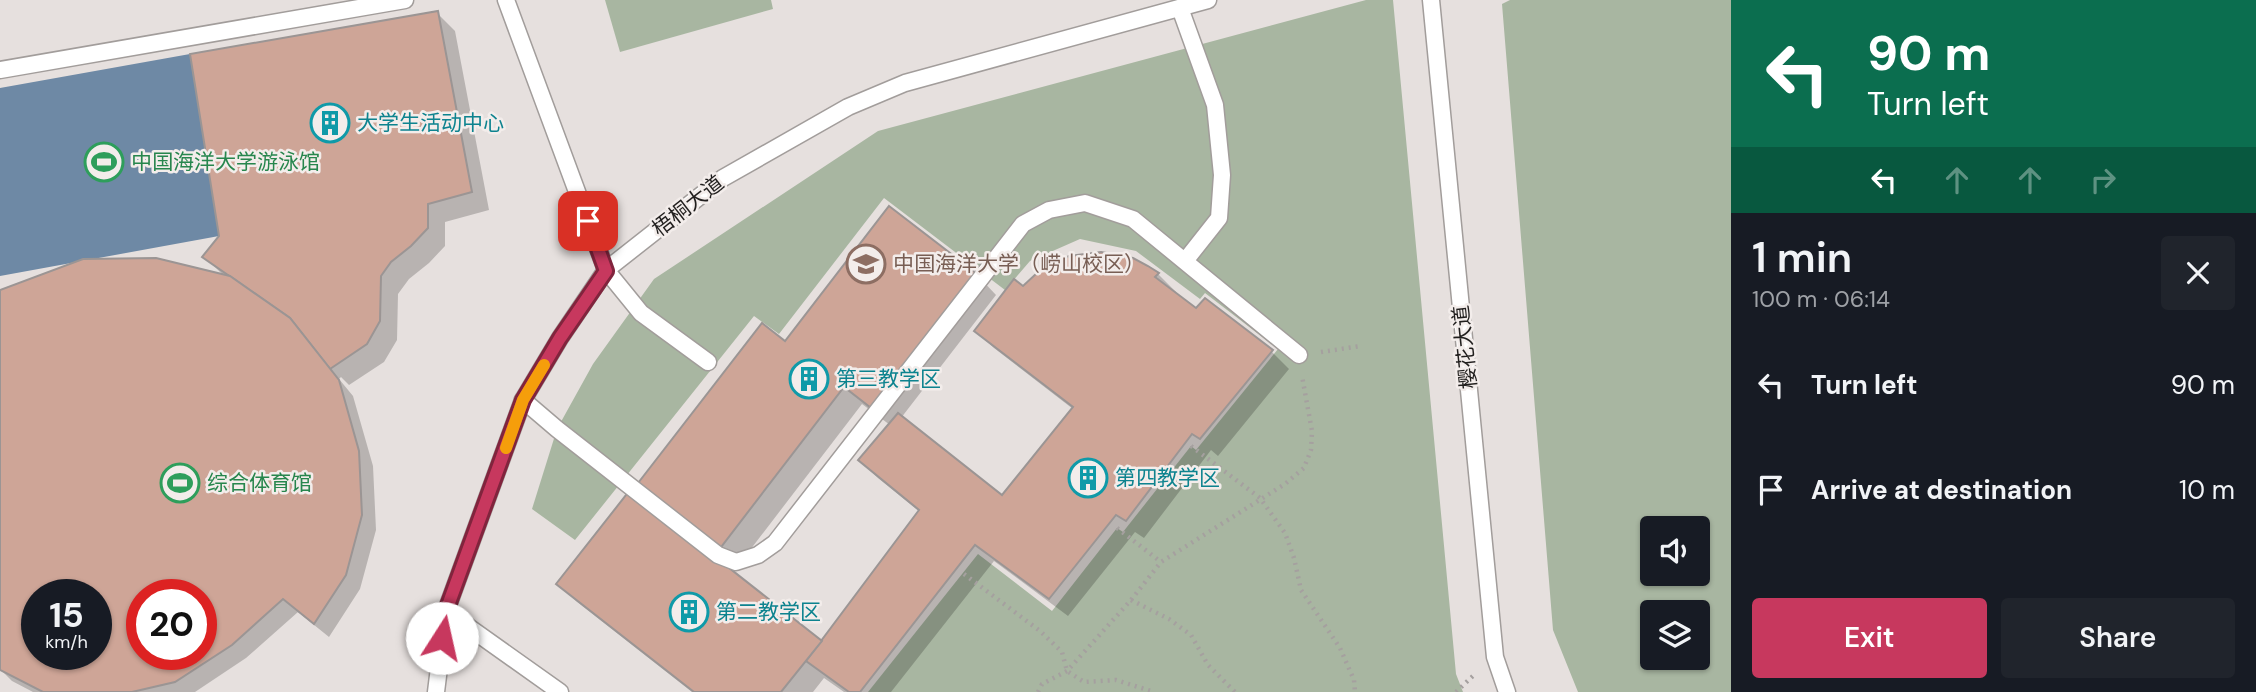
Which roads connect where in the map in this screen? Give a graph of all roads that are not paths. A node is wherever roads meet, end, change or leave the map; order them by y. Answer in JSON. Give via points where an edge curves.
{"nodes":[{"id":1,"x":405,"y":0,"type":"edge"},
{"id":2,"x":506,"y":0,"type":"edge"},
{"id":3,"x":1208,"y":0,"type":"edge"},
{"id":4,"x":1431,"y":0,"type":"edge"},
{"id":5,"x":1180,"y":8,"type":"junction"},
{"id":6,"x":0,"y":70,"type":"edge"},
{"id":7,"x":1185,"y":261,"type":"junction"},
{"id":8,"x":606,"y":271,"type":"junction"},
{"id":9,"x":1298,"y":355,"type":"road end"},
{"id":10,"x":708,"y":362,"type":"dead end"},
{"id":11,"x":523,"y":400,"type":"junction"},
{"id":12,"x":446,"y":611,"type":"junction"},
{"id":13,"x":436,"y":692,"type":"edge"},
{"id":14,"x":560,"y":692,"type":"edge"},
{"id":15,"x":1507,"y":692,"type":"edge"}],
"edges":[{"from":1,"to":6,"type":"lane"},
{"from":2,"to":8,"type":"lane"},
{"from":3,"to":5,"type":"lane","name":"梧桐大道"},
{"from":4,"to":15,"type":"lane","name":"樱花大道","via":[[1495,657]]},
{"from":5,"to":7,"type":"lane","via":[[1215,105],[1222,175],[1219,218]]},
{"from":5,"to":8,"type":"lane","name":"梧桐大道","via":[[905,83],[848,107],[723,178]]},
{"from":7,"to":9,"type":"lane"},
{"from":7,"to":11,"type":"lane","via":[[1133,219],[1085,203],[1049,210],[1023,224],[775,543],[736,562],[718,555]]},
{"from":8,"to":10,"type":"lane","via":[[641,313]]},
{"from":8,"to":11,"type":"lane","name":"梧桐大道"},
{"from":11,"to":12,"type":"lane","name":"梧桐大道"},
{"from":12,"to":13,"type":"lane","name":"梧桐大道"},
{"from":12,"to":14,"type":"lane"}]}
